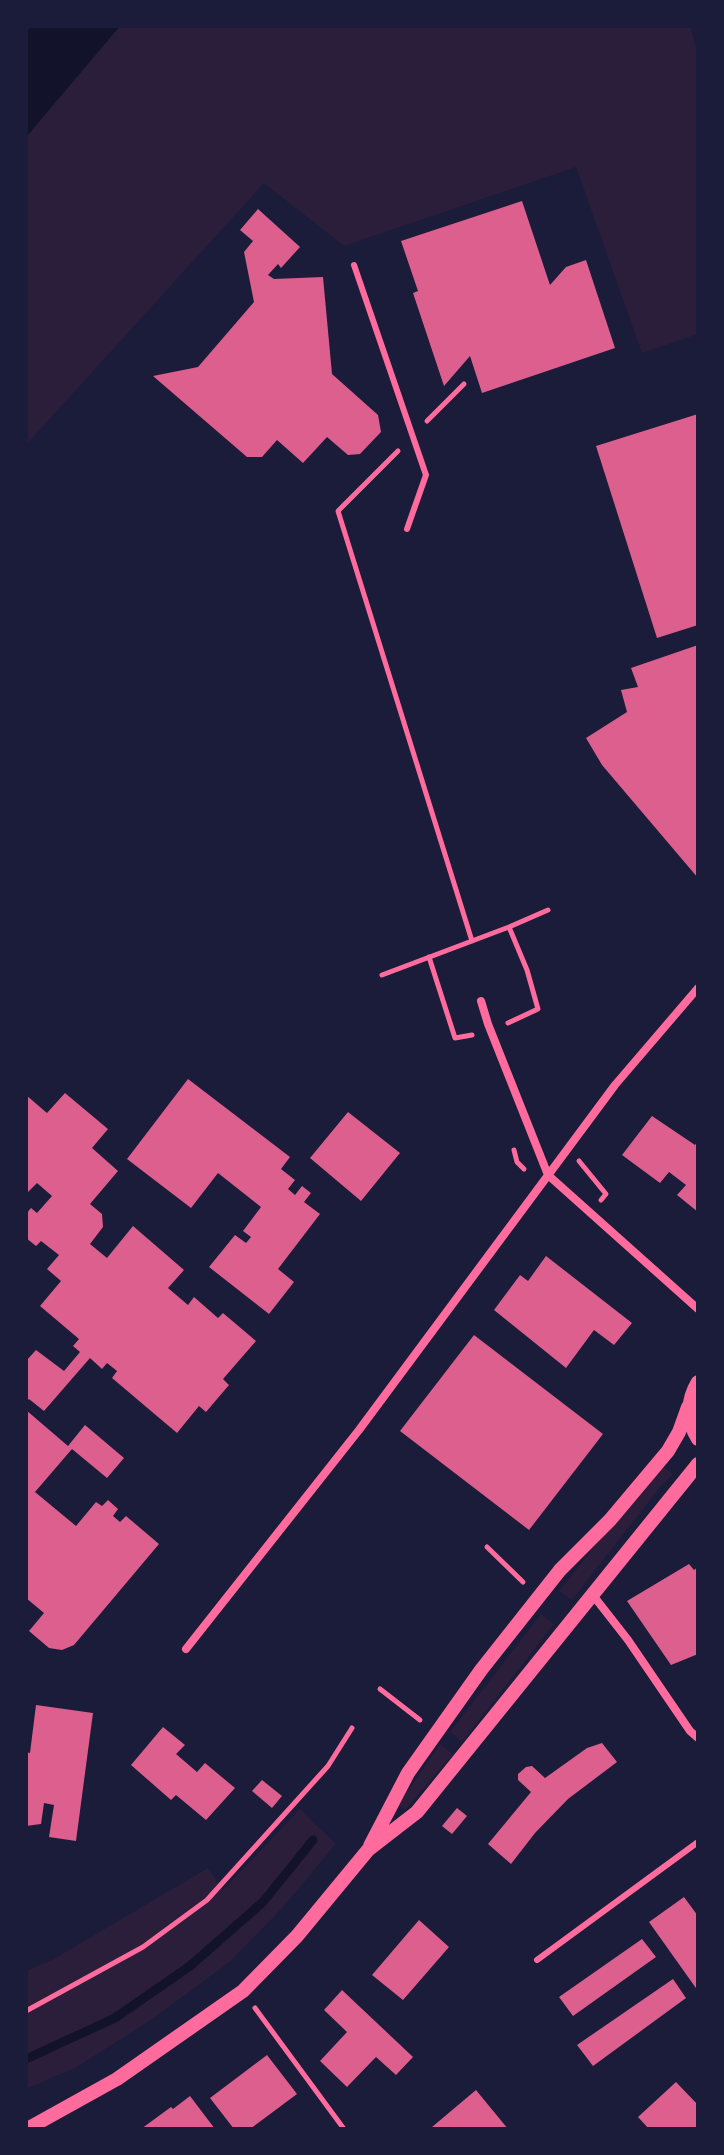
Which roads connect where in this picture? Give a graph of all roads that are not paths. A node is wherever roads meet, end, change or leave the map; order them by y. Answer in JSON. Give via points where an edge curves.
{"nodes":[{"id":1,"x":354,"y":265,"type":"dead end"},
{"id":2,"x":407,"y":529,"type":"dead end"},
{"id":3,"x":698,"y":988,"type":"edge"},
{"id":4,"x":481,"y":1001,"type":"dead end"},
{"id":5,"x":548,"y":1175,"type":"junction"},
{"id":6,"x":698,"y":1309,"type":"edge"},
{"id":7,"x":698,"y":1382,"type":"edge"},
{"id":8,"x":688,"y":1407,"type":"junction"},
{"id":9,"x":698,"y":1439,"type":"edge"},
{"id":10,"x":698,"y":1464,"type":"edge"},
{"id":11,"x":592,"y":1593,"type":"junction"},
{"id":12,"x":186,"y":1649,"type":"dead end"},
{"id":13,"x":698,"y":1738,"type":"edge"},
{"id":14,"x":698,"y":1842,"type":"edge"},
{"id":15,"x":368,"y":1850,"type":"junction"},
{"id":16,"x":537,"y":1960,"type":"dead end"},
{"id":17,"x":27,"y":2129,"type":"edge"}],
"edges":[{"from":1,"to":2,"type":"lane","via":[[426,475]]},
{"from":3,"to":5,"type":"street","via":[[615,1085]]},
{"from":4,"to":5,"type":"street"},
{"from":5,"to":6,"type":"street"},
{"from":5,"to":12,"type":"street","via":[[359,1430]]},
{"from":7,"to":8,"type":"street"},
{"from":8,"to":9,"type":"street"},
{"from":8,"to":15,"type":"street","via":[[668,1451],[560,1570],[481,1670],[408,1773]]},
{"from":10,"to":11,"type":"street"},
{"from":11,"to":13,"type":"street"},
{"from":11,"to":15,"type":"street","via":[[417,1812]]},
{"from":14,"to":16,"type":"lane"},
{"from":15,"to":17,"type":"street","via":[[243,1991],[117,2079]]}]}
